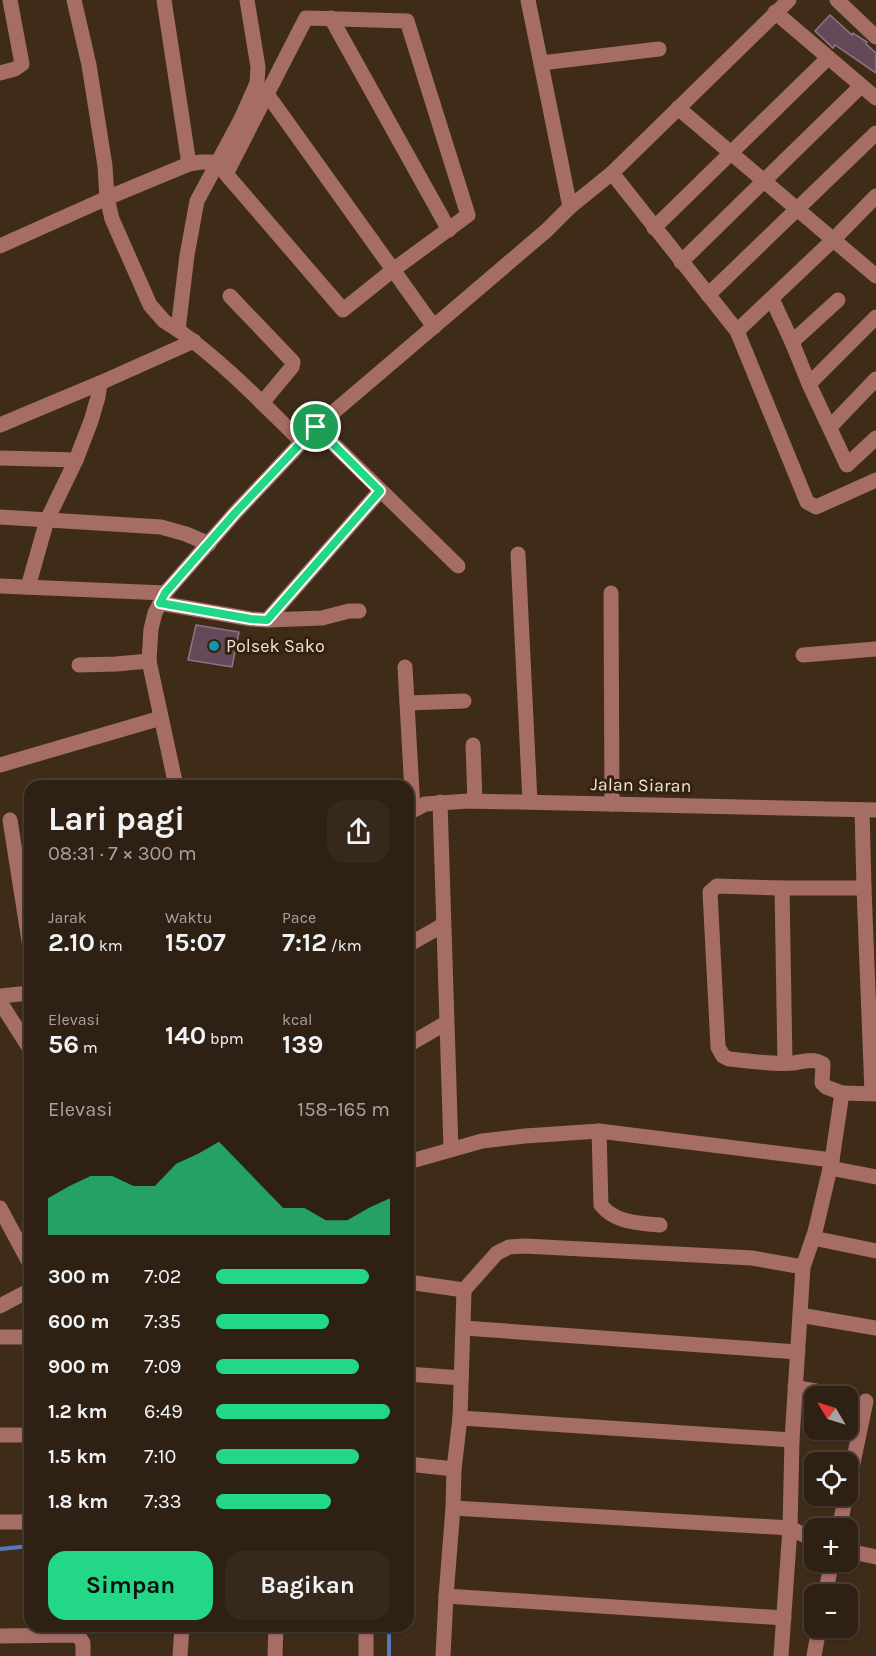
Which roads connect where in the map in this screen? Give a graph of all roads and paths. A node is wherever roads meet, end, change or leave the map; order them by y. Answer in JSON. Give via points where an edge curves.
{"nodes":[{"id":1,"x":10,"y":0,"type":"edge"},
{"id":2,"x":74,"y":0,"type":"edge"},
{"id":3,"x":164,"y":0,"type":"edge"},
{"id":4,"x":247,"y":0,"type":"edge"},
{"id":5,"x":528,"y":0,"type":"edge"},
{"id":6,"x":789,"y":0,"type":"edge"},
{"id":7,"x":837,"y":0,"type":"edge"},
{"id":8,"x":775,"y":12,"type":"junction"},
{"id":9,"x":331,"y":18,"type":"junction"},
{"id":10,"x":876,"y":36,"type":"edge"},
{"id":11,"x":660,"y":49,"type":"dead end"},
{"id":12,"x":828,"y":58,"type":"junction"},
{"id":13,"x":541,"y":63,"type":"junction"},
{"id":14,"x":0,"y":73,"type":"edge"},
{"id":15,"x":861,"y":86,"type":"junction"},
{"id":16,"x":267,"y":94,"type":"junction"},
{"id":17,"x":876,"y":98,"type":"edge"},
{"id":18,"x":678,"y":108,"type":"junction"},
{"id":19,"x":876,"y":133,"type":"edge"},
{"id":20,"x":730,"y":153,"type":"junction"},
{"id":21,"x":218,"y":162,"type":"junction"},
{"id":22,"x":189,"y":164,"type":"junction"},
{"id":23,"x":612,"y":173,"type":"junction"},
{"id":24,"x":764,"y":181,"type":"junction"},
{"id":25,"x":107,"y":198,"type":"junction"},
{"id":26,"x":873,"y":205,"type":"edge"},
{"id":27,"x":570,"y":207,"type":"junction"},
{"id":28,"x":796,"y":209,"type":"junction"},
{"id":29,"x":654,"y":228,"type":"junction"},
{"id":30,"x":449,"y":230,"type":"junction"},
{"id":31,"x":833,"y":240,"type":"junction"},
{"id":32,"x":0,"y":246,"type":"edge"},
{"id":33,"x":681,"y":262,"type":"junction"},
{"id":34,"x":393,"y":270,"type":"junction"},
{"id":35,"x":876,"y":276,"type":"edge"},
{"id":36,"x":708,"y":295,"type":"junction"},
{"id":37,"x":230,"y":296,"type":"dead end"},
{"id":38,"x":771,"y":299,"type":"junction"},
{"id":39,"x":838,"y":300,"type":"dead end"},
{"id":40,"x":876,"y":317,"type":"edge"},
{"id":41,"x":434,"y":327,"type":"junction"},
{"id":42,"x":178,"y":330,"type":"junction"},
{"id":43,"x":737,"y":331,"type":"junction"},
{"id":44,"x":194,"y":341,"type":"junction"},
{"id":45,"x":792,"y":342,"type":"junction"},
{"id":46,"x":876,"y":379,"type":"edge"},
{"id":47,"x":100,"y":383,"type":"junction"},
{"id":48,"x":809,"y":384,"type":"junction"},
{"id":49,"x":262,"y":403,"type":"junction"},
{"id":50,"x":0,"y":425,"type":"edge"},
{"id":51,"x":316,"y":427,"type":"junction"},
{"id":52,"x":830,"y":427,"type":"junction"},
{"id":53,"x":876,"y":438,"type":"edge"},
{"id":54,"x":302,"y":441,"type":"junction"},
{"id":55,"x":0,"y":459,"type":"edge"},
{"id":56,"x":76,"y":460,"type":"junction"},
{"id":57,"x":847,"y":465,"type":"junction"},
{"id":58,"x":876,"y":480,"type":"edge"},
{"id":59,"x":857,"y":490,"type":"junction"},
{"id":60,"x":380,"y":491,"type":"junction"},
{"id":61,"x":0,"y":517,"type":"edge"},
{"id":62,"x":47,"y":520,"type":"junction"},
{"id":63,"x":209,"y":544,"type":"junction"},
{"id":64,"x":518,"y":554,"type":"dead end"},
{"id":65,"x":458,"y":566,"type":"dead end"},
{"id":66,"x":0,"y":586,"type":"edge"},
{"id":67,"x":28,"y":587,"type":"junction"},
{"id":68,"x":611,"y":593,"type":"dead end"},
{"id":69,"x":162,"y":598,"type":"junction"},
{"id":70,"x":359,"y":611,"type":"dead end"},
{"id":71,"x":267,"y":620,"type":"junction"},
{"id":72,"x":876,"y":649,"type":"edge"},
{"id":73,"x":803,"y":655,"type":"dead end"},
{"id":74,"x":149,"y":661,"type":"junction"},
{"id":75,"x":79,"y":665,"type":"dead end"},
{"id":76,"x":405,"y":668,"type":"dead end"},
{"id":77,"x":465,"y":701,"type":"dead end"},
{"id":78,"x":407,"y":703,"type":"junction"},
{"id":79,"x":161,"y":718,"type":"junction"},
{"id":80,"x":473,"y":745,"type":"dead end"},
{"id":81,"x":0,"y":765,"type":"edge"},
{"id":82,"x":175,"y":780,"type":"edge"},
{"id":83,"x":410,"y":780,"type":"edge"},
{"id":84,"x":475,"y":801,"type":"junction"},
{"id":85,"x":440,"y":802,"type":"junction"},
{"id":86,"x":530,"y":802,"type":"junction"},
{"id":87,"x":612,"y":804,"type":"junction"},
{"id":88,"x":414,"y":810,"type":"edge"},
{"id":89,"x":869,"y":810,"type":"edge"},
{"id":90,"x":10,"y":820,"type":"dead end"},
{"id":91,"x":782,"y":888,"type":"junction"},
{"id":92,"x":864,"y":888,"type":"junction"},
{"id":93,"x":24,"y":909,"type":"edge"},
{"id":94,"x":443,"y":925,"type":"junction"},
{"id":95,"x":414,"y":942,"type":"edge"},
{"id":96,"x":24,"y":994,"type":"edge"},
{"id":97,"x":0,"y":996,"type":"edge"},
{"id":98,"x":0,"y":1002,"type":"edge"},
{"id":99,"x":446,"y":1023,"type":"junction"},
{"id":100,"x":24,"y":1037,"type":"edge"},
{"id":101,"x":414,"y":1042,"type":"edge"},
{"id":102,"x":785,"y":1064,"type":"junction"},
{"id":103,"x":842,"y":1093,"type":"junction"},
{"id":104,"x":874,"y":1094,"type":"edge"},
{"id":105,"x":599,"y":1131,"type":"junction"},
{"id":106,"x":451,"y":1149,"type":"junction"},
{"id":107,"x":414,"y":1160,"type":"edge"},
{"id":108,"x":831,"y":1164,"type":"junction"},
{"id":109,"x":876,"y":1177,"type":"edge"},
{"id":110,"x":0,"y":1208,"type":"edge"},
{"id":111,"x":660,"y":1225,"type":"dead end"},
{"id":112,"x":813,"y":1238,"type":"junction"},
{"id":113,"x":876,"y":1251,"type":"edge"},
{"id":114,"x":24,"y":1253,"type":"edge"},
{"id":115,"x":803,"y":1267,"type":"junction"},
{"id":116,"x":414,"y":1283,"type":"edge"},
{"id":117,"x":464,"y":1290,"type":"junction"},
{"id":118,"x":24,"y":1293,"type":"edge"},
{"id":119,"x":0,"y":1306,"type":"edge"},
{"id":120,"x":800,"y":1315,"type":"junction"},
{"id":121,"x":464,"y":1328,"type":"junction"},
{"id":122,"x":876,"y":1328,"type":"edge"},
{"id":123,"x":0,"y":1337,"type":"edge"},
{"id":124,"x":24,"y":1337,"type":"edge"},
{"id":125,"x":798,"y":1352,"type":"junction"},
{"id":126,"x":414,"y":1374,"type":"edge"},
{"id":127,"x":461,"y":1378,"type":"junction"},
{"id":128,"x":795,"y":1387,"type":"junction"},
{"id":129,"x":804,"y":1389,"type":"edge"},
{"id":130,"x":871,"y":1402,"type":"edge"},
{"id":131,"x":460,"y":1418,"type":"junction"},
{"id":132,"x":0,"y":1435,"type":"edge"},
{"id":133,"x":24,"y":1435,"type":"edge"},
{"id":134,"x":792,"y":1440,"type":"junction"},
{"id":135,"x":857,"y":1452,"type":"edge"},
{"id":136,"x":414,"y":1465,"type":"edge"},
{"id":137,"x":454,"y":1470,"type":"junction"},
{"id":138,"x":453,"y":1508,"type":"junction"},
{"id":139,"x":0,"y":1522,"type":"edge"},
{"id":140,"x":24,"y":1522,"type":"edge"},
{"id":141,"x":790,"y":1528,"type":"junction"},
{"id":142,"x":804,"y":1535,"type":"edge"},
{"id":143,"x":858,"y":1553,"type":"edge"},
{"id":144,"x":876,"y":1557,"type":"edge"},
{"id":145,"x":446,"y":1596,"type":"junction"},
{"id":146,"x":784,"y":1618,"type":"junction"},
{"id":147,"x":182,"y":1632,"type":"edge"},
{"id":148,"x":276,"y":1632,"type":"edge"},
{"id":149,"x":366,"y":1632,"type":"edge"},
{"id":150,"x":0,"y":1636,"type":"edge"},
{"id":151,"x":817,"y":1638,"type":"edge"},
{"id":152,"x":83,"y":1656,"type":"edge"},
{"id":153,"x":180,"y":1656,"type":"edge"},
{"id":154,"x":275,"y":1656,"type":"edge"},
{"id":155,"x":366,"y":1656,"type":"edge"},
{"id":156,"x":443,"y":1656,"type":"edge"},
{"id":157,"x":781,"y":1656,"type":"edge"},
{"id":158,"x":813,"y":1656,"type":"edge"}],
"edges":[{"from":1,"to":14,"type":"street","via":[[22,64]]},
{"from":2,"to":25,"type":"street","via":[[105,166]]},
{"from":3,"to":22,"type":"street"},
{"from":4,"to":21,"type":"street","via":[[257,83]]},
{"from":5,"to":13,"type":"street"},
{"from":6,"to":8,"type":"street"},
{"from":7,"to":10,"type":"street"},
{"from":8,"to":12,"type":"street"},
{"from":8,"to":18,"type":"street"},
{"from":9,"to":16,"type":"street","via":[[306,18]]},
{"from":9,"to":30,"type":"street"},
{"from":9,"to":30,"type":"street","via":[[408,21],[468,214]]},
{"from":11,"to":13,"type":"street"},
{"from":12,"to":15,"type":"street"},
{"from":12,"to":20,"type":"street"},
{"from":13,"to":27,"type":"street"},
{"from":15,"to":17,"type":"street"},
{"from":15,"to":24,"type":"street"},
{"from":16,"to":34,"type":"street"},
{"from":16,"to":34,"type":"street","via":[[226,174],[343,310]]},
{"from":18,"to":20,"type":"street"},
{"from":18,"to":23,"type":"street"},
{"from":19,"to":28,"type":"street"},
{"from":20,"to":24,"type":"street"},
{"from":20,"to":29,"type":"street"},
{"from":21,"to":22,"type":"street"},
{"from":21,"to":42,"type":"street","via":[[197,201]]},
{"from":22,"to":25,"type":"street"},
{"from":23,"to":27,"type":"street"},
{"from":23,"to":29,"type":"street"},
{"from":24,"to":28,"type":"street"},
{"from":24,"to":33,"type":"street"},
{"from":25,"to":32,"type":"street"},
{"from":25,"to":42,"type":"street","via":[[112,219],[150,305]]},
{"from":26,"to":31,"type":"street"},
{"from":27,"to":41,"type":"street"},
{"from":28,"to":31,"type":"street"},
{"from":28,"to":36,"type":"street"},
{"from":29,"to":33,"type":"street"},
{"from":30,"to":34,"type":"street"},
{"from":31,"to":35,"type":"street"},
{"from":31,"to":38,"type":"street"},
{"from":33,"to":36,"type":"street"},
{"from":34,"to":41,"type":"street"},
{"from":36,"to":43,"type":"street"},
{"from":37,"to":49,"type":"street","via":[[292,362]]},
{"from":38,"to":43,"type":"street"},
{"from":38,"to":45,"type":"street"},
{"from":39,"to":45,"type":"street"},
{"from":40,"to":48,"type":"street"},
{"from":41,"to":51,"type":"street"},
{"from":42,"to":44,"type":"street"},
{"from":43,"to":59,"type":"street","via":[[807,502],[816,507]]},
{"from":44,"to":47,"type":"street"},
{"from":44,"to":49,"type":"street"},
{"from":45,"to":48,"type":"street"},
{"from":46,"to":52,"type":"street"},
{"from":47,"to":50,"type":"street"},
{"from":47,"to":56,"type":"street"},
{"from":48,"to":52,"type":"street"},
{"from":49,"to":54,"type":"street"},
{"from":51,"to":54,"type":"street"},
{"from":51,"to":60,"type":"street"},
{"from":52,"to":57,"type":"street"},
{"from":53,"to":57,"type":"street"},
{"from":54,"to":63,"type":"street"},
{"from":55,"to":56,"type":"street"},
{"from":56,"to":62,"type":"street"},
{"from":57,"to":59,"type":"street"},
{"from":58,"to":59,"type":"street"},
{"from":60,"to":65,"type":"street"},
{"from":60,"to":71,"type":"street"},
{"from":61,"to":62,"type":"street"},
{"from":62,"to":63,"type":"street","via":[[160,527]]},
{"from":62,"to":67,"type":"street"},
{"from":63,"to":69,"type":"street"},
{"from":64,"to":86,"type":"street"},
{"from":66,"to":67,"type":"street"},
{"from":67,"to":69,"type":"street"},
{"from":68,"to":87,"type":"street"},
{"from":69,"to":71,"type":"street"},
{"from":69,"to":74,"type":"street","via":[[151,629]]},
{"from":70,"to":71,"type":"street","via":[[322,618]]},
{"from":72,"to":73,"type":"street"},
{"from":74,"to":75,"type":"street"},
{"from":74,"to":79,"type":"street"},
{"from":76,"to":78,"type":"street"},
{"from":77,"to":78,"type":"street"},
{"from":78,"to":83,"type":"street"},
{"from":79,"to":81,"type":"street"},
{"from":79,"to":82,"type":"street"},
{"from":80,"to":84,"type":"street"},
{"from":84,"to":85,"type":"street","name":"Jalan Siaran"},
{"from":84,"to":86,"type":"street","name":"Jalan Siaran"},
{"from":85,"to":88,"type":"street","name":"Jalan Siaran"},
{"from":85,"to":94,"type":"street"},
{"from":86,"to":87,"type":"street","name":"Jalan Siaran"},
{"from":87,"to":89,"type":"street","name":"Jalan Siaran"},
{"from":89,"to":92,"type":"street"},
{"from":90,"to":93,"type":"street"},
{"from":91,"to":92,"type":"street"},
{"from":91,"to":102,"type":"street"},
{"from":91,"to":102,"type":"street","via":[[717,886],[710,892],[718,1047],[729,1059]]},
{"from":92,"to":104,"type":"street"},
{"from":94,"to":95,"type":"street"},
{"from":94,"to":99,"type":"street"},
{"from":96,"to":97,"type":"street"},
{"from":98,"to":100,"type":"street"},
{"from":99,"to":101,"type":"street"},
{"from":99,"to":106,"type":"street"},
{"from":102,"to":103,"type":"street","via":[[818,1061],[823,1064],[822,1083]]},
{"from":103,"to":104,"type":"street"},
{"from":103,"to":108,"type":"street"},
{"from":105,"to":106,"type":"street","via":[[482,1141]]},
{"from":105,"to":108,"type":"street"},
{"from":105,"to":111,"type":"street","via":[[601,1205],[612,1216]]},
{"from":106,"to":107,"type":"street"},
{"from":108,"to":109,"type":"street"},
{"from":108,"to":112,"type":"street"},
{"from":110,"to":114,"type":"street"},
{"from":112,"to":113,"type":"street"},
{"from":112,"to":115,"type":"street"},
{"from":115,"to":117,"type":"street","via":[[752,1258],[509,1247],[497,1253]]},
{"from":115,"to":120,"type":"street"},
{"from":116,"to":117,"type":"street"},
{"from":117,"to":121,"type":"street"},
{"from":118,"to":119,"type":"street"},
{"from":120,"to":122,"type":"street"},
{"from":120,"to":125,"type":"street"},
{"from":121,"to":125,"type":"street"},
{"from":121,"to":127,"type":"street"},
{"from":123,"to":124,"type":"street"},
{"from":125,"to":128,"type":"street"},
{"from":126,"to":127,"type":"street"},
{"from":127,"to":131,"type":"street"},
{"from":128,"to":129,"type":"street"},
{"from":128,"to":134,"type":"street"},
{"from":130,"to":135,"type":"street"},
{"from":131,"to":134,"type":"street"},
{"from":131,"to":137,"type":"street"},
{"from":132,"to":133,"type":"street"},
{"from":134,"to":141,"type":"street"},
{"from":136,"to":137,"type":"street"},
{"from":137,"to":138,"type":"street"},
{"from":138,"to":141,"type":"street"},
{"from":138,"to":145,"type":"street"},
{"from":139,"to":140,"type":"street"},
{"from":141,"to":142,"type":"street"},
{"from":141,"to":146,"type":"street"},
{"from":143,"to":144,"type":"street"},
{"from":145,"to":146,"type":"street"},
{"from":145,"to":156,"type":"street"},
{"from":146,"to":157,"type":"street"},
{"from":147,"to":153,"type":"street"},
{"from":148,"to":154,"type":"street"},
{"from":149,"to":155,"type":"street"},
{"from":150,"to":152,"type":"street","via":[[78,1635],[83,1643]]},
{"from":151,"to":158,"type":"street"}]}
